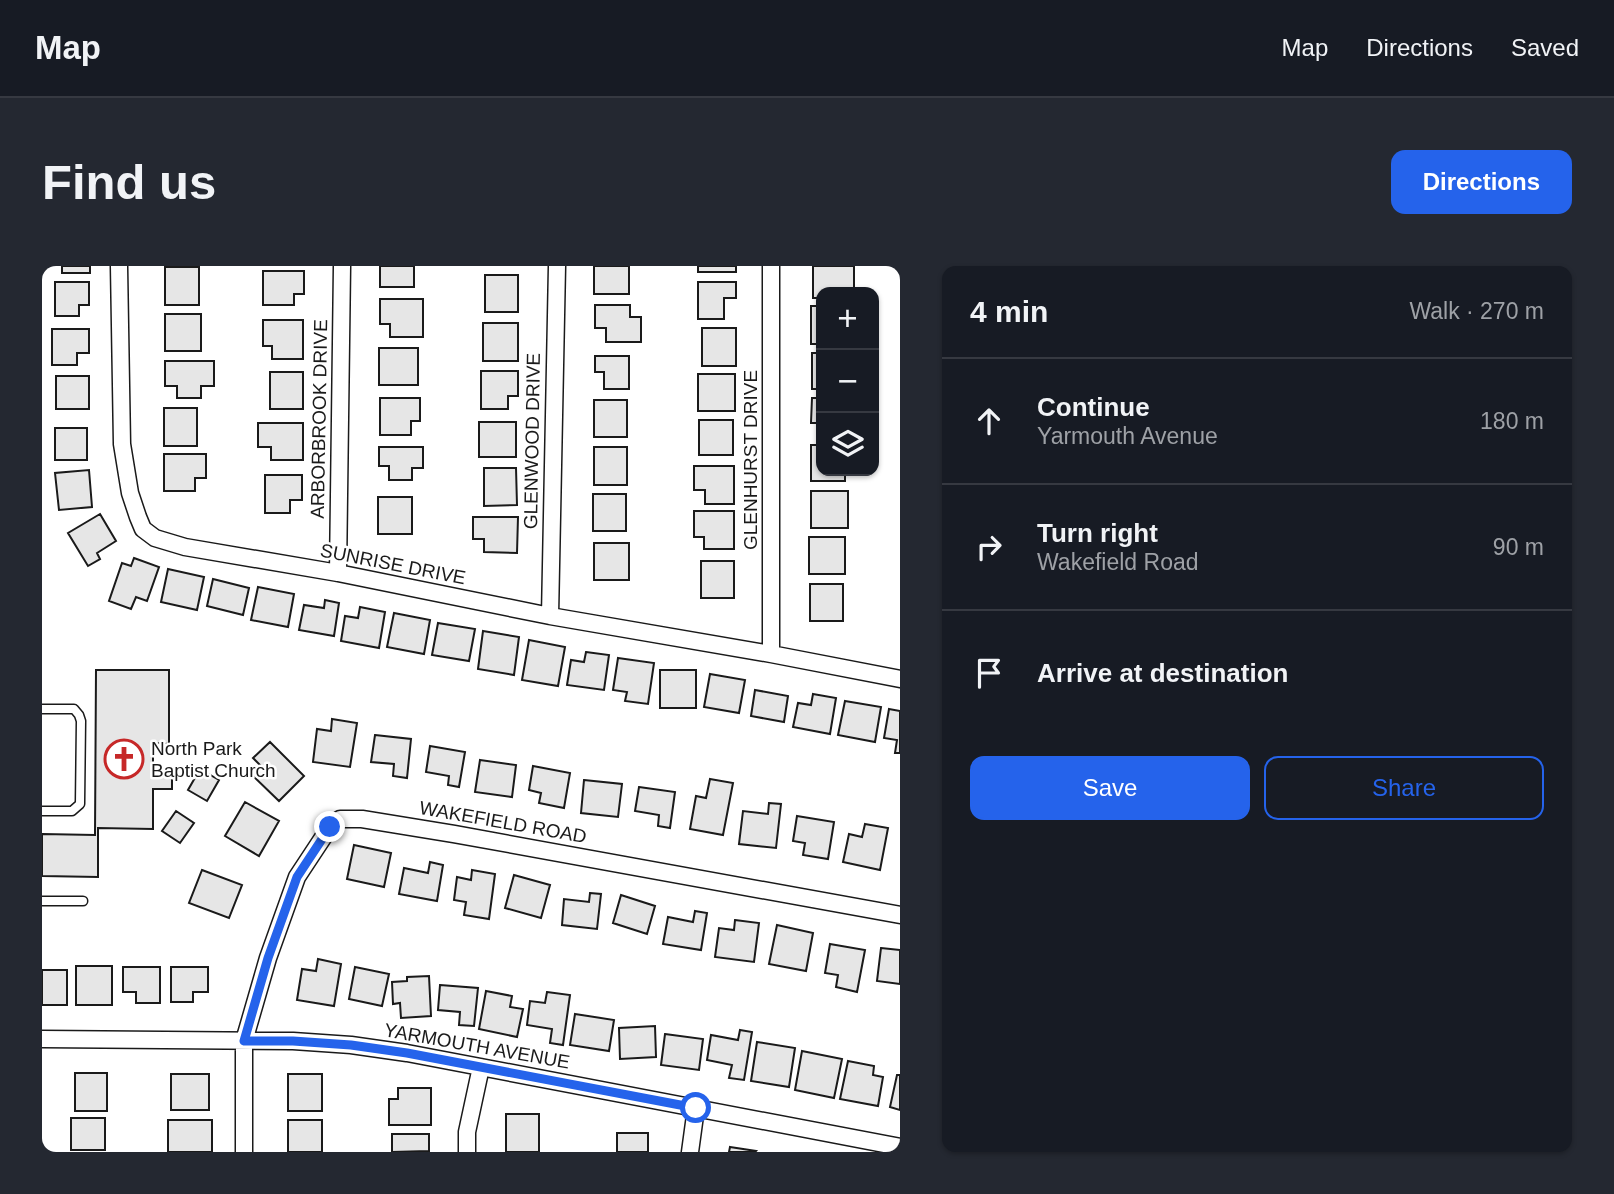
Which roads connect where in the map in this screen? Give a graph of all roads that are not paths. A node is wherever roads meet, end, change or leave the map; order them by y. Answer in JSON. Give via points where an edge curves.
{"nodes":[{"id":1,"x":119,"y":266,"type":"edge"},
{"id":2,"x":342,"y":266,"type":"edge"},
{"id":3,"x":557,"y":266,"type":"edge"},
{"id":4,"x":771,"y":266,"type":"edge"},
{"id":5,"x":338,"y":573,"type":"junction"},
{"id":6,"x":550,"y":616,"type":"junction"},
{"id":7,"x":771,"y":654,"type":"junction"},
{"id":8,"x":900,"y":679,"type":"edge"},
{"id":9,"x":42,"y":709,"type":"edge"},
{"id":10,"x":42,"y":811,"type":"edge"},
{"id":11,"x":42,"y":901,"type":"edge"},
{"id":12,"x":83,"y":901,"type":"dead end"},
{"id":13,"x":900,"y":915,"type":"edge"},
{"id":14,"x":42,"y":1039,"type":"edge"},
{"id":15,"x":244,"y":1041,"type":"junction"},
{"id":16,"x":481,"y":1067,"type":"junction"},
{"id":17,"x":696,"y":1108,"type":"junction"},
{"id":18,"x":900,"y":1147,"type":"edge"},
{"id":19,"x":244,"y":1152,"type":"edge"},
{"id":20,"x":467,"y":1152,"type":"edge"},
{"id":21,"x":690,"y":1152,"type":"edge"}],
"edges":[{"from":1,"to":5,"type":"street","name":"SUNRISE DRIVE","via":[[122,444],[130,493],[143,528],[155,538],[185,547]]},
{"from":2,"to":5,"type":"street","name":"ARBORBROOK DRIVE"},
{"from":3,"to":6,"type":"street","name":"GLENWOOD DRIVE"},
{"from":4,"to":7,"type":"street","name":"GLENHURST DRIVE"},
{"from":5,"to":6,"type":"street","name":"SUNRISE DRIVE"},
{"from":6,"to":7,"type":"street","name":"SUNRISE DRIVE"},
{"from":7,"to":8,"type":"street","name":"SUNRISE DRIVE"},
{"from":9,"to":10,"type":"lane","via":[[74,709],[81,721],[80,804],[72,811]]},
{"from":11,"to":12,"type":"lane"},
{"from":13,"to":15,"type":"street","name":"WAKEFIELD ROAD","via":[[454,834],[340,819],[297,877]]},
{"from":14,"to":15,"type":"street","name":"YARMOUTH AVENUE"},
{"from":15,"to":16,"type":"street","name":"YARMOUTH AVENUE","via":[[351,1045]]},
{"from":15,"to":19,"type":"street"},
{"from":16,"to":17,"type":"street","name":"YARMOUTH AVENUE"},
{"from":16,"to":20,"type":"street"},
{"from":17,"to":18,"type":"street","name":"YARMOUTH AVENUE"},
{"from":17,"to":21,"type":"street"}]}
